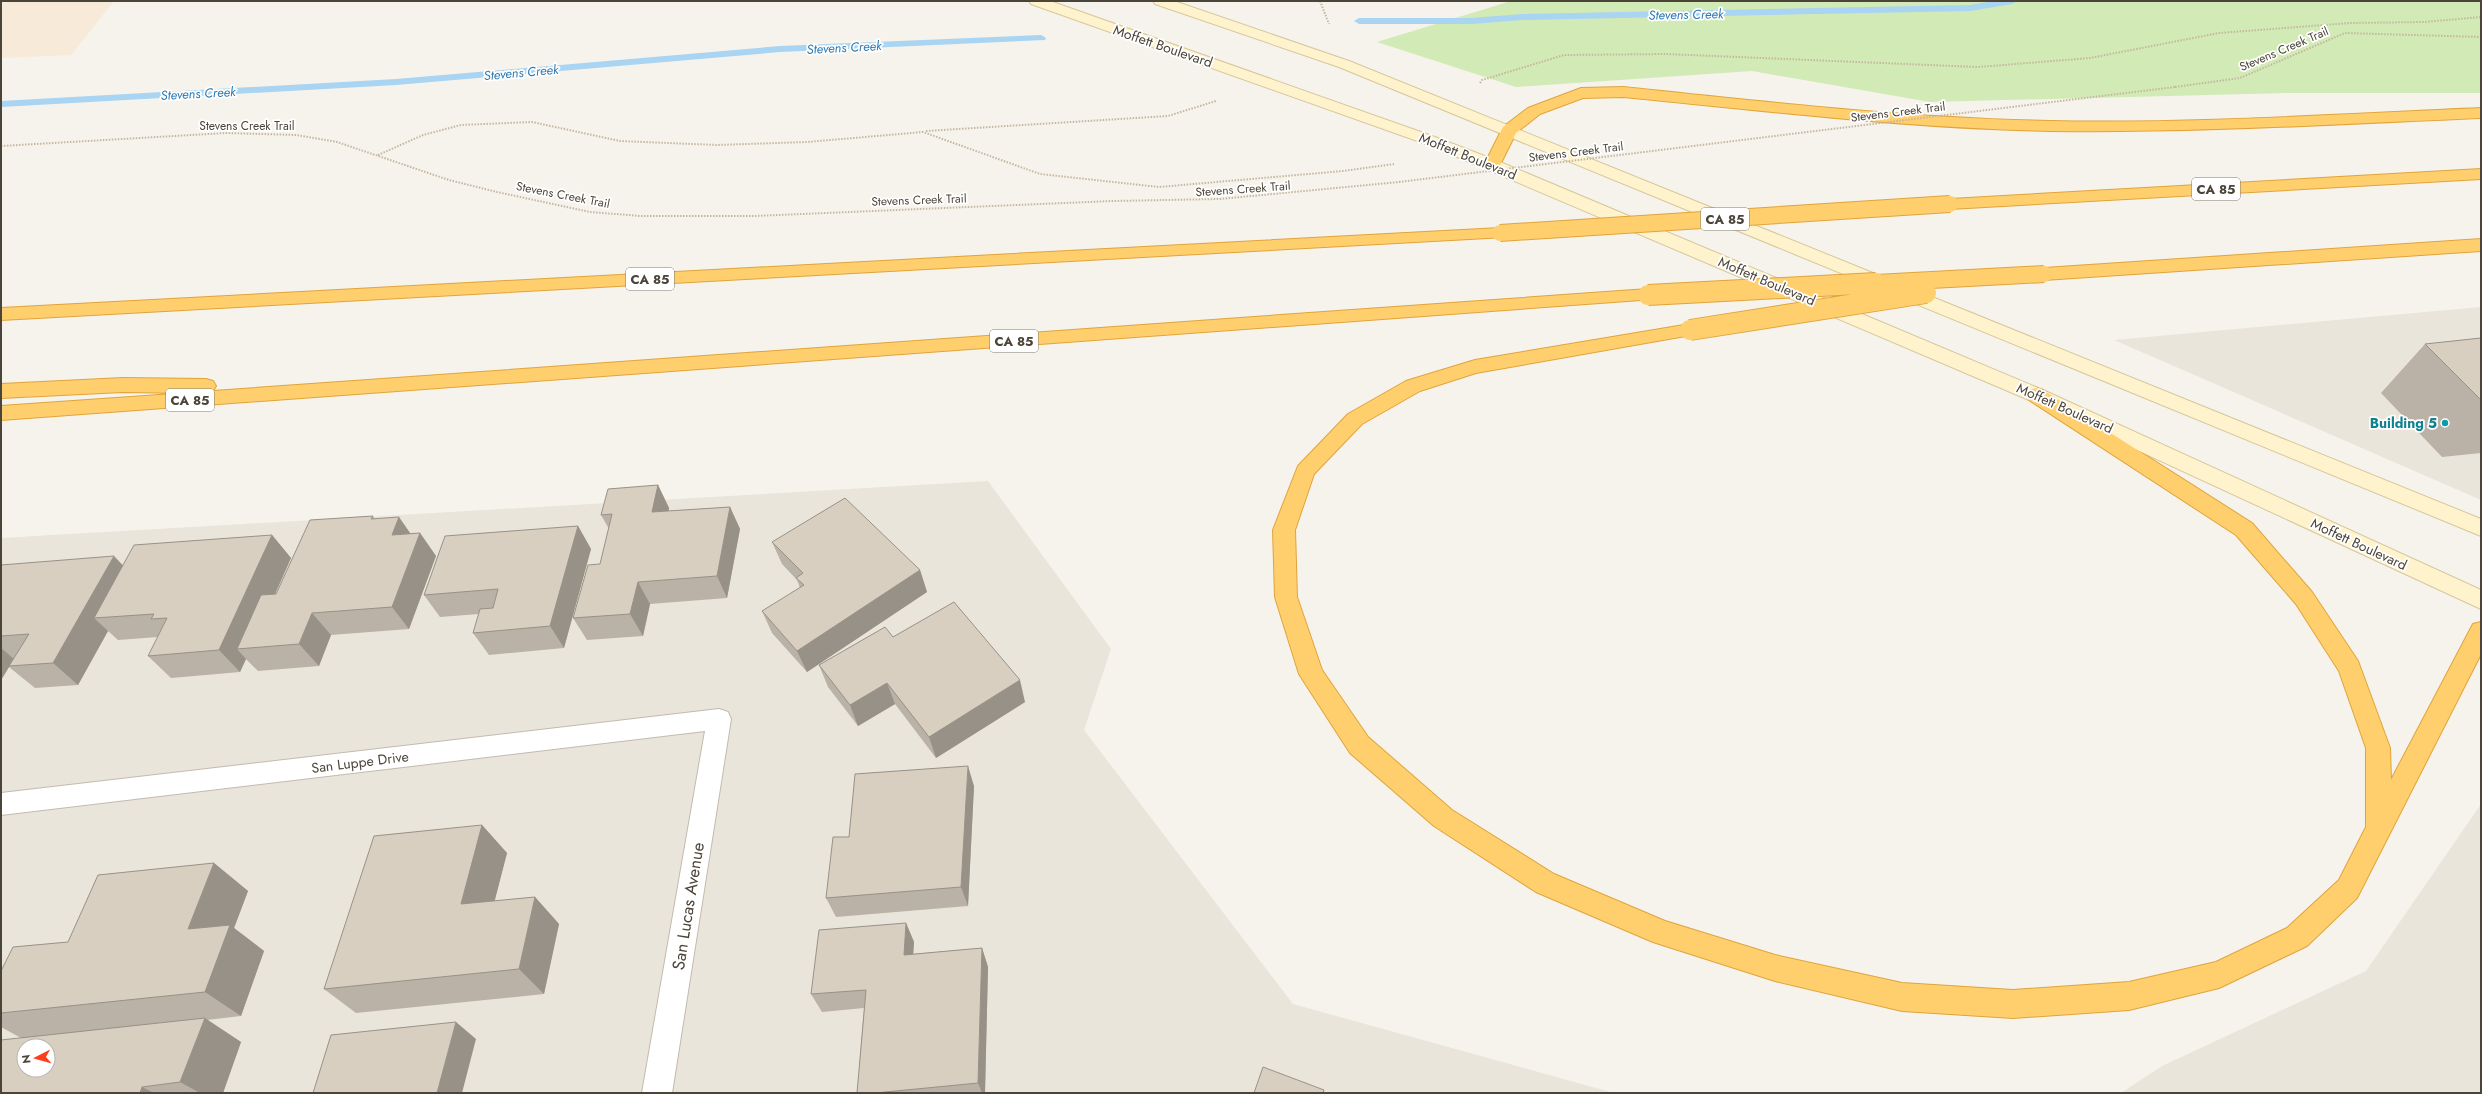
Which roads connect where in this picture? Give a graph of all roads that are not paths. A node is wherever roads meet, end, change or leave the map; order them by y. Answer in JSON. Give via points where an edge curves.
{"nodes":[{"id":1,"x":1036,"y":1,"type":"edge"},
{"id":2,"x":1160,"y":1,"type":"edge"},
{"id":3,"x":2481,"y":113,"type":"edge"},
{"id":4,"x":1509,"y":130,"type":"junction"},
{"id":5,"x":1492,"y":165,"type":"junction"},
{"id":6,"x":2481,"y":174,"type":"edge"},
{"id":7,"x":2481,"y":245,"type":"edge"},
{"id":8,"x":2044,"y":274,"type":"junction"},
{"id":9,"x":1,"y":314,"type":"edge"},
{"id":10,"x":379,"y":386,"type":"junction"},
{"id":11,"x":1,"y":391,"type":"edge"},
{"id":12,"x":2036,"y":395,"type":"junction"},
{"id":13,"x":1,"y":413,"type":"edge"},
{"id":14,"x":2481,"y":528,"type":"edge"},
{"id":15,"x":2481,"y":600,"type":"edge"},
{"id":16,"x":2481,"y":631,"type":"edge"},
{"id":17,"x":720,"y":719,"type":"joint"},
{"id":18,"x":4,"y":809,"type":"edge"},
{"id":19,"x":2379,"y":830,"type":"junction"},
{"id":20,"x":657,"y":1093,"type":"edge"}],
"edges":[{"from":1,"to":5,"type":"main road","name":"Moffett Boulevard","via":[[1429,140]]},
{"from":2,"to":4,"type":"main road","via":[[1344,64]]},
{"from":3,"to":4,"type":"highway","via":[[2166,124],[1990,124],[1906,119],[1624,92],[1581,93],[1534,110]]},
{"from":4,"to":5,"type":"highway"},
{"from":4,"to":14,"type":"main road"},
{"from":5,"to":12,"type":"main road","name":"Moffett Boulevard"},
{"from":6,"to":9,"type":"highway","number":"CA 85","bridge":true,"via":[[1500,233]]},
{"from":7,"to":8,"type":"highway","number":"CA 85"},
{"from":8,"to":10,"type":"highway","number":"CA 85","bridge":true,"via":[[1648,295]]},
{"from":8,"to":19,"type":"highway","bridge":true,"via":[[1475,367],[1413,386],[1355,419],[1305,471],[1284,530],[1286,598],[1311,674],[1359,745],[1443,818],[1545,882],[1663,933],[1776,968],[1902,997],[2013,1004],[2129,996],[2219,975],[2297,937],[2348,889]]},
{"from":10,"to":11,"type":"highway","via":[[124,385]]},
{"from":10,"to":13,"type":"highway","number":"CA 85"},
{"from":12,"to":15,"type":"main road","name":"Moffett Boulevard"},
{"from":12,"to":19,"type":"highway","via":[[2244,529],[2304,598],[2350,668],[2378,748]]},
{"from":16,"to":19,"type":"highway"},
{"from":17,"to":18,"type":"street","name":"San Luppe Drive"},
{"from":17,"to":20,"type":"street","name":"San Lucas Avenue"}]}
